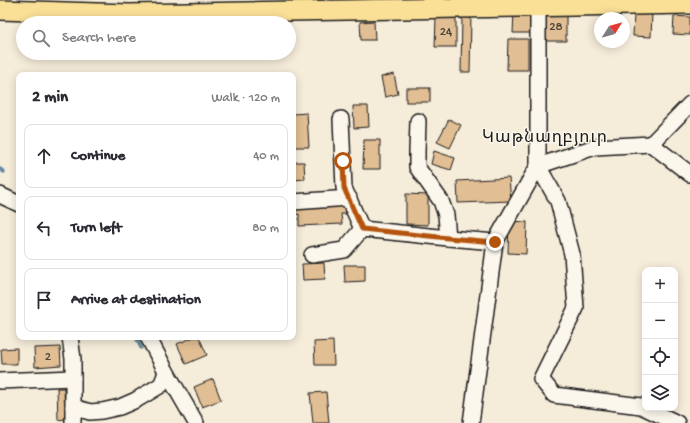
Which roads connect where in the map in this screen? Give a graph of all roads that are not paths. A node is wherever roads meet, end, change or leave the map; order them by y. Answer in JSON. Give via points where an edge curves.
{"nodes":[{"id":1,"x":539,"y":3,"type":"edge"},
{"id":2,"x":690,"y":4,"type":"edge"},
{"id":3,"x":314,"y":5,"type":"edge"},
{"id":4,"x":0,"y":10,"type":"edge"},
{"id":5,"x":690,"y":104,"type":"edge"},
{"id":6,"x":341,"y":119,"type":"dead end"},
{"id":7,"x":418,"y":121,"type":"dead end"},
{"id":8,"x":652,"y":144,"type":"junction"},
{"id":9,"x":538,"y":166,"type":"junction"},
{"id":10,"x":690,"y":174,"type":"edge"},
{"id":11,"x":0,"y":195,"type":"edge"},
{"id":12,"x":349,"y":198,"type":"junction"},
{"id":13,"x":296,"y":202,"type":"edge"},
{"id":14,"x":16,"y":203,"type":"edge"},
{"id":15,"x":362,"y":229,"type":"junction"},
{"id":16,"x":448,"y":238,"type":"junction"},
{"id":17,"x":495,"y":242,"type":"junction"},
{"id":18,"x":312,"y":255,"type":"dead end"},
{"id":19,"x":70,"y":340,"type":"edge"},
{"id":20,"x":150,"y":340,"type":"edge"},
{"id":21,"x":166,"y":371,"type":"junction"},
{"id":22,"x":73,"y":378,"type":"junction"},
{"id":23,"x":0,"y":381,"type":"edge"},
{"id":24,"x":73,"y":407,"type":"junction"},
{"id":25,"x":73,"y":423,"type":"edge"},
{"id":26,"x":196,"y":423,"type":"edge"},
{"id":27,"x":471,"y":423,"type":"edge"},
{"id":28,"x":678,"y":423,"type":"edge"}],
"edges":[{"from":1,"to":2,"type":"main road"},
{"from":1,"to":3,"type":"main road"},
{"from":1,"to":9,"type":"street"},
{"from":3,"to":4,"type":"main road","via":[[129,14]]},
{"from":5,"to":8,"type":"street"},
{"from":6,"to":12,"type":"street","via":[[344,188]]},
{"from":7,"to":16,"type":"street","via":[[417,167],[441,201],[446,215]]},
{"from":8,"to":9,"type":"street","via":[[595,148]]},
{"from":8,"to":10,"type":"street"},
{"from":9,"to":17,"type":"street"},
{"from":9,"to":28,"type":"street","via":[[558,201],[572,254],[576,308],[541,378],[554,395],[641,406]]},
{"from":11,"to":14,"type":"street"},
{"from":12,"to":13,"type":"street"},
{"from":12,"to":15,"type":"street"},
{"from":15,"to":16,"type":"street"},
{"from":15,"to":18,"type":"street","via":[[344,250]]},
{"from":16,"to":17,"type":"street"},
{"from":17,"to":27,"type":"street"},
{"from":19,"to":22,"type":"street"},
{"from":20,"to":21,"type":"street"},
{"from":21,"to":24,"type":"street","via":[[161,385],[120,407],[90,412]]},
{"from":21,"to":26,"type":"street"},
{"from":22,"to":23,"type":"street"},
{"from":22,"to":24,"type":"street"},
{"from":24,"to":25,"type":"street"}]}
